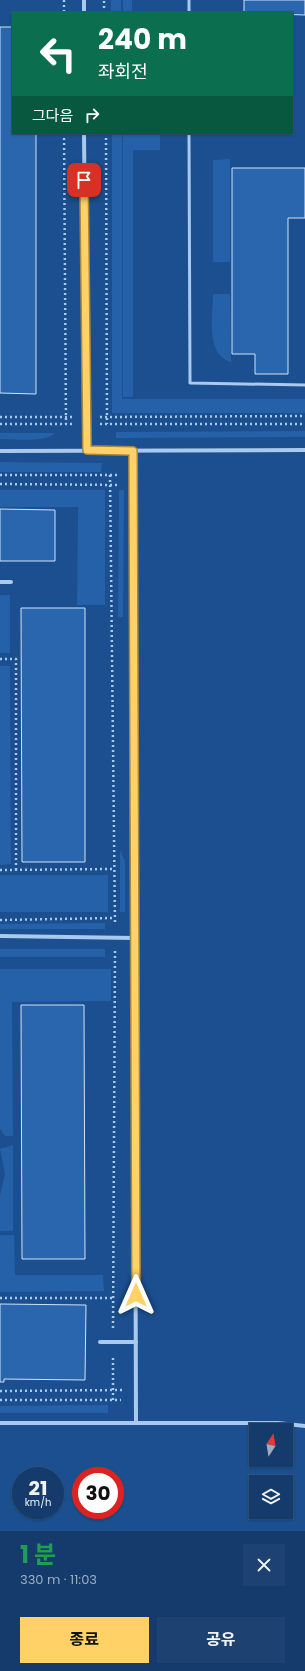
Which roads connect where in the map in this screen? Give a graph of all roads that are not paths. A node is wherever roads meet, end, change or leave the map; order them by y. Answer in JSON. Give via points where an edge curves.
{"nodes":[{"id":1,"x":84,"y":0,"type":"edge"},
{"id":2,"x":189,"y":0,"type":"edge"},
{"id":3,"x":84,"y":12,"type":"edge"},
{"id":4,"x":189,"y":12,"type":"edge"},
{"id":5,"x":84,"y":134,"type":"edge"},
{"id":6,"x":189,"y":134,"type":"edge"},
{"id":7,"x":305,"y":385,"type":"edge"},
{"id":8,"x":87,"y":450,"type":"junction"},
{"id":9,"x":305,"y":450,"type":"edge"},
{"id":10,"x":0,"y":451,"type":"edge"},
{"id":11,"x":133,"y":451,"type":"junction"},
{"id":12,"x":0,"y":582,"type":"edge"},
{"id":13,"x":11,"y":582,"type":"dead end"},
{"id":14,"x":0,"y":936,"type":"edge"},
{"id":15,"x":135,"y":938,"type":"junction"},
{"id":16,"x":100,"y":1342,"type":"dead end"},
{"id":17,"x":136,"y":1342,"type":"junction"},
{"id":18,"x":0,"y":1423,"type":"edge"},
{"id":19,"x":136,"y":1423,"type":"junction"},
{"id":20,"x":305,"y":1426,"type":"edge"}],
"edges":[{"from":1,"to":3,"type":"street"},
{"from":2,"to":4,"type":"lane"},
{"from":5,"to":8,"type":"street"},
{"from":6,"to":7,"type":"lane","via":[[190,384]]},
{"from":8,"to":10,"type":"street"},
{"from":8,"to":11,"type":"street"},
{"from":9,"to":11,"type":"street"},
{"from":11,"to":15,"type":"street"},
{"from":12,"to":13,"type":"street"},
{"from":14,"to":15,"type":"street"},
{"from":15,"to":17,"type":"street"},
{"from":16,"to":17,"type":"street"},
{"from":17,"to":19,"type":"street"},
{"from":18,"to":19,"type":"street"},
{"from":19,"to":20,"type":"street","via":[[278,1423]]}]}
